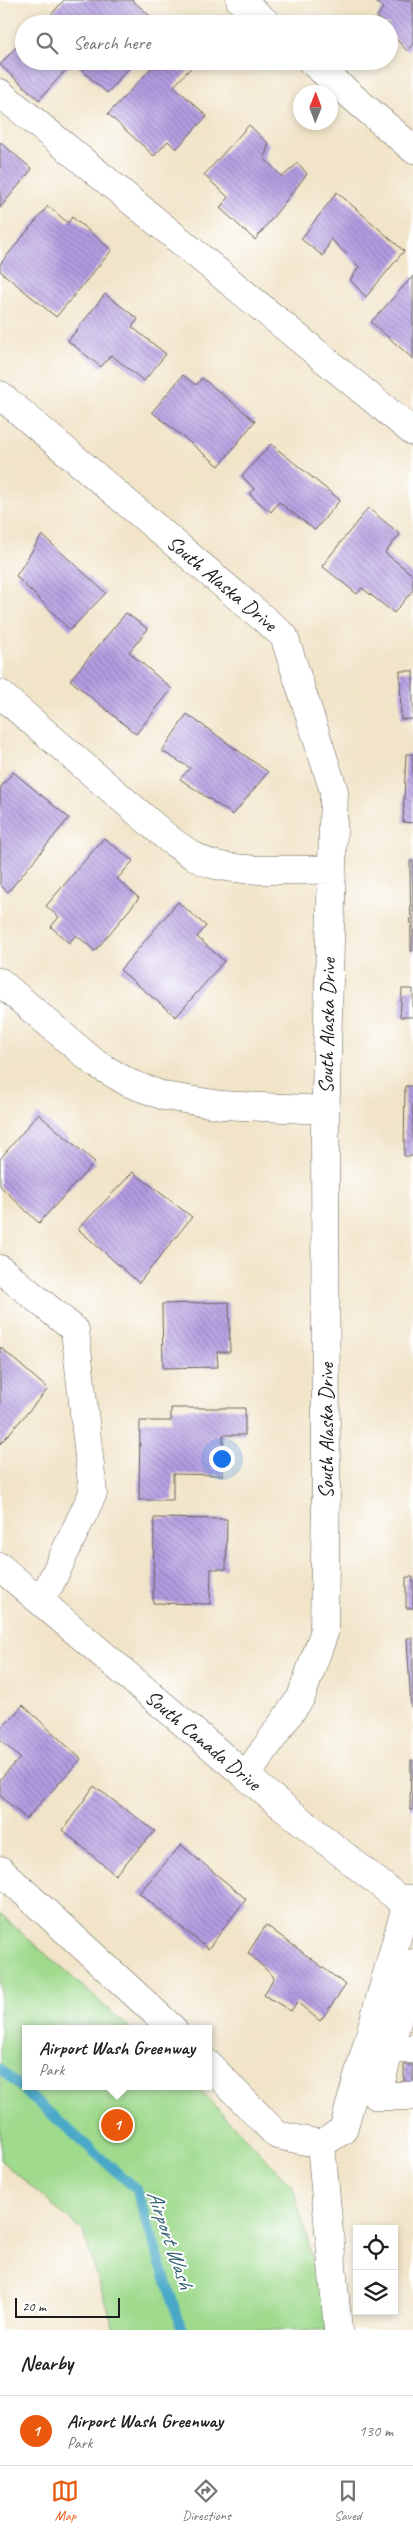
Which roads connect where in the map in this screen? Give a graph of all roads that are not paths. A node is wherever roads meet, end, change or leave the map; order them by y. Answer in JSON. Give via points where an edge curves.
{"nodes":[{"id":1,"x":240,"y":0,"type":"edge"},
{"id":2,"x":258,"y":15,"type":"edge"},
{"id":3,"x":321,"y":70,"type":"edge"},
{"id":4,"x":0,"y":93,"type":"edge"},
{"id":5,"x":413,"y":149,"type":"edge"},
{"id":6,"x":0,"y":395,"type":"edge"},
{"id":7,"x":413,"y":432,"type":"edge"},
{"id":8,"x":0,"y":694,"type":"edge"},
{"id":9,"x":332,"y":870,"type":"junction"},
{"id":10,"x":0,"y":982,"type":"edge"},
{"id":11,"x":325,"y":1110,"type":"junction"},
{"id":12,"x":0,"y":1269,"type":"edge"},
{"id":13,"x":0,"y":1567,"type":"edge"},
{"id":14,"x":38,"y":1599,"type":"junction"},
{"id":15,"x":246,"y":1776,"type":"junction"},
{"id":16,"x":0,"y":1870,"type":"edge"},
{"id":17,"x":411,"y":1899,"type":"edge"},
{"id":18,"x":413,"y":1963,"type":"edge"},
{"id":19,"x":407,"y":2005,"type":"edge"},
{"id":20,"x":169,"y":2025,"type":"edge"},
{"id":21,"x":401,"y":2049,"type":"edge"},
{"id":22,"x":212,"y":2068,"type":"edge"},
{"id":23,"x":413,"y":2096,"type":"edge"},
{"id":24,"x":321,"y":2144,"type":"junction"},
{"id":25,"x":338,"y":2330,"type":"edge"}],
"edges":[{"from":1,"to":2,"type":"street"},
{"from":3,"to":5,"type":"street"},
{"from":4,"to":7,"type":"street"},
{"from":6,"to":9,"type":"street","name":"South Alaska Drive","via":[[284,636],[334,792]]},
{"from":8,"to":9,"type":"street","via":[[189,853],[215,865]]},
{"from":9,"to":11,"type":"street","name":"South Alaska Drive"},
{"from":10,"to":11,"type":"street","via":[[95,1063],[164,1096],[221,1105]]},
{"from":11,"to":15,"type":"street","name":"South Alaska Drive","via":[[324,1633],[301,1697]]},
{"from":12,"to":14,"type":"street","via":[[75,1330],[93,1493],[50,1584]]},
{"from":13,"to":14,"type":"street","name":"South Canada Drive"},
{"from":14,"to":15,"type":"street","name":"South Canada Drive"},
{"from":15,"to":17,"type":"street","name":"South Canada Drive","via":[[399,1899]]},
{"from":16,"to":20,"type":"street"},
{"from":17,"to":24,"type":"street","via":[[343,2130]]},
{"from":18,"to":19,"type":"street"},
{"from":19,"to":21,"type":"street"},
{"from":21,"to":23,"type":"street","via":[[377,2096]]},
{"from":22,"to":24,"type":"street","via":[[277,2135]]},
{"from":24,"to":25,"type":"street"}]}
